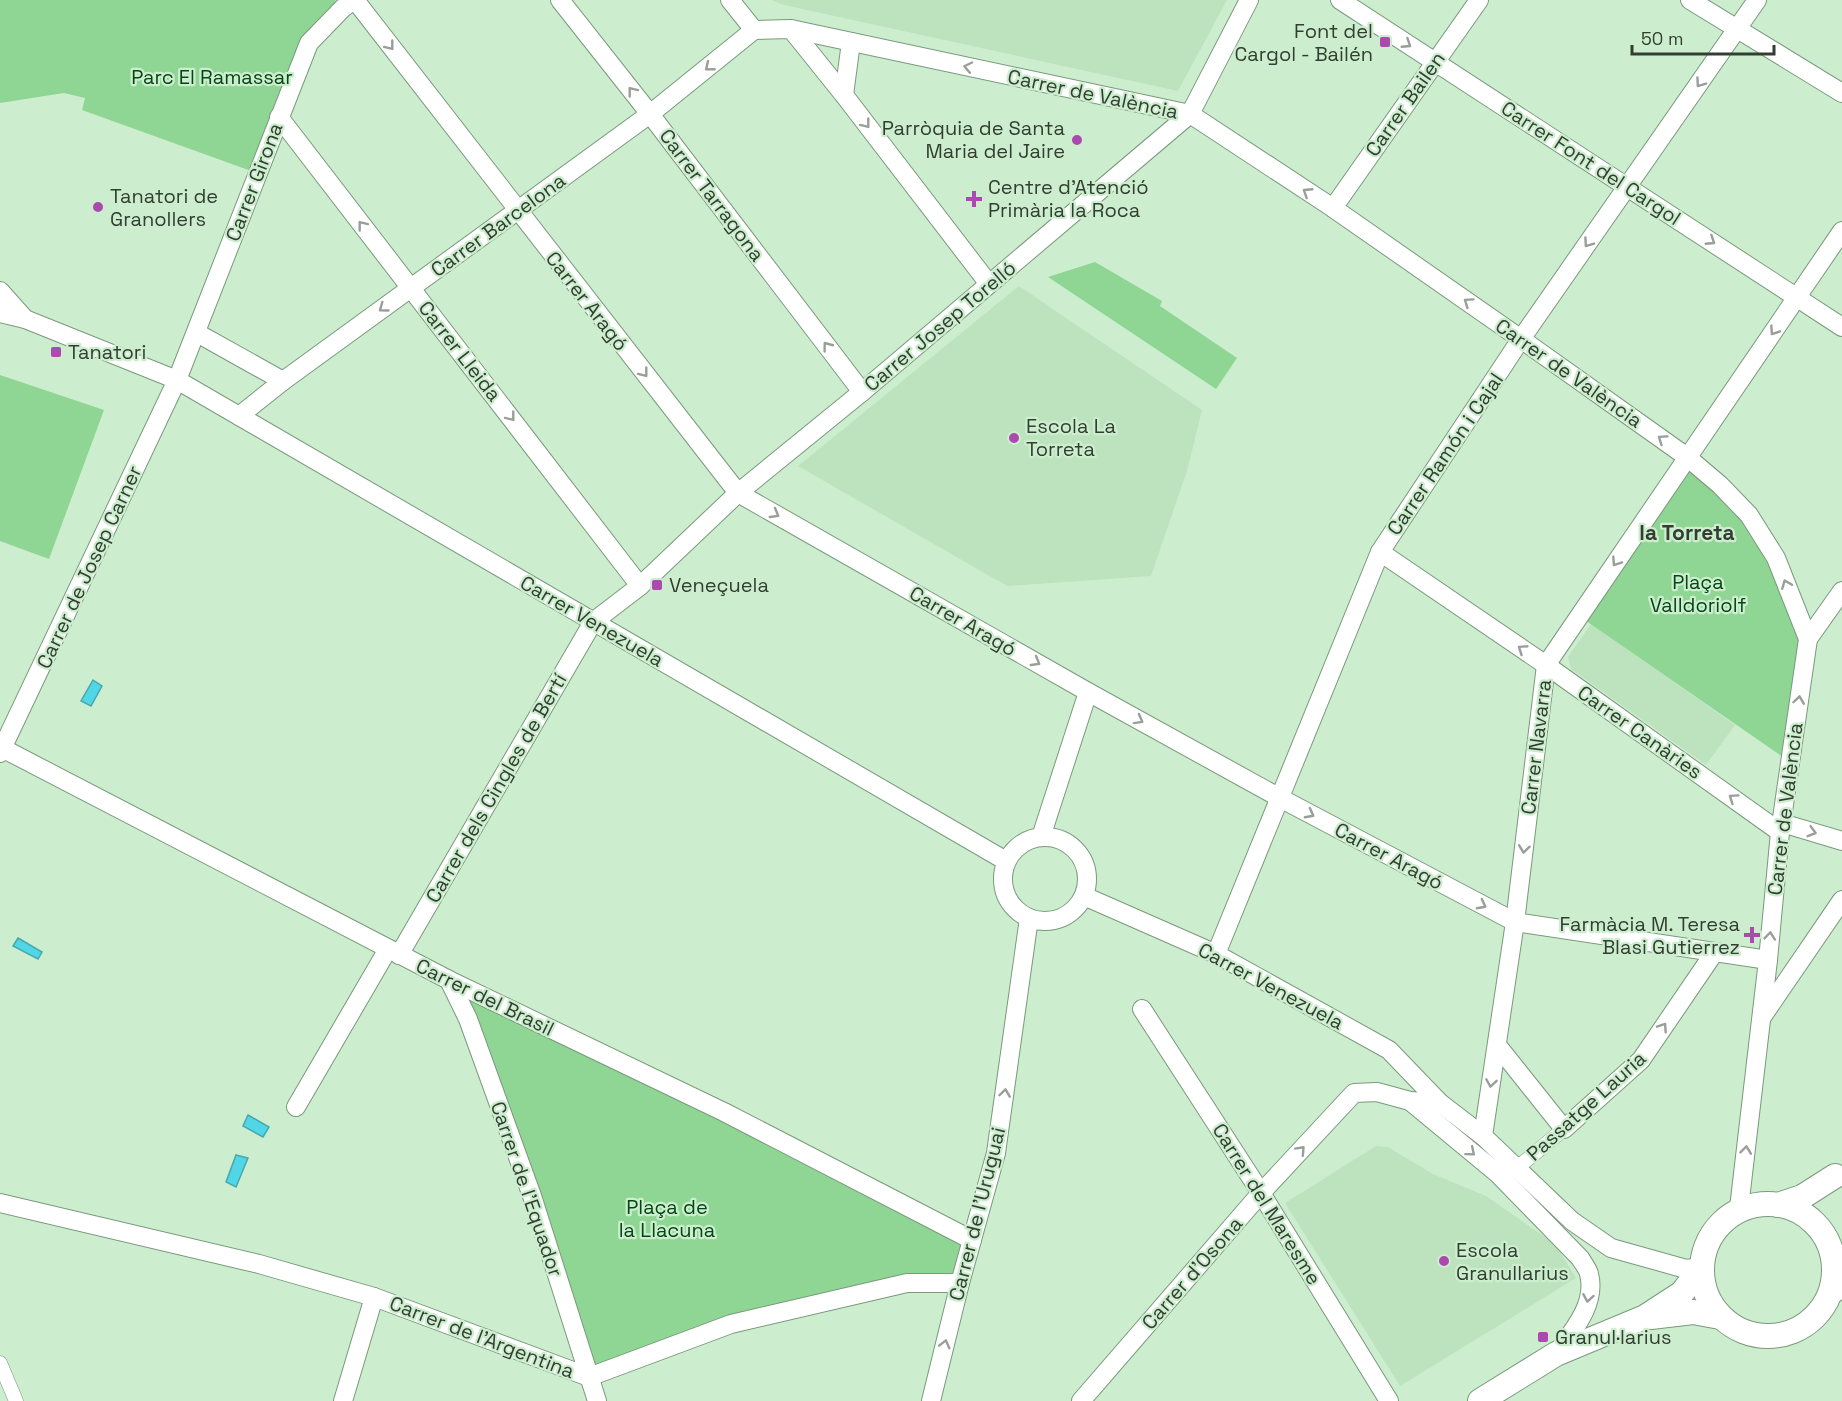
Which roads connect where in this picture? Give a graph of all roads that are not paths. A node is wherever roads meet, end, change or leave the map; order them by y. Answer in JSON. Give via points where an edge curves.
{"nodes":[{"id":1,"x":560,"y":0,"type":"edge"},
{"id":2,"x":730,"y":0,"type":"edge"},
{"id":3,"x":1249,"y":0,"type":"edge"},
{"id":4,"x":1340,"y":0,"type":"edge"},
{"id":5,"x":1479,"y":0,"type":"edge"},
{"id":6,"x":1690,"y":0,"type":"edge"},
{"id":7,"x":1757,"y":0,"type":"edge"},
{"id":8,"x":346,"y":2,"type":"edge"},
{"id":9,"x":791,"y":29,"type":"junction"},
{"id":10,"x":1737,"y":29,"type":"junction"},
{"id":11,"x":754,"y":30,"type":"junction"},
{"id":12,"x":851,"y":42,"type":"junction"},
{"id":13,"x":1434,"y":62,"type":"junction"},
{"id":14,"x":1842,"y":93,"type":"edge"},
{"id":15,"x":844,"y":95,"type":"junction"},
{"id":16,"x":650,"y":114,"type":"junction"},
{"id":17,"x":1190,"y":114,"type":"junction"},
{"id":18,"x":279,"y":117,"type":"junction"},
{"id":19,"x":1628,"y":186,"type":"junction"},
{"id":20,"x":1333,"y":208,"type":"junction"},
{"id":21,"x":517,"y":211,"type":"junction"},
{"id":22,"x":1842,"y":231,"type":"edge"},
{"id":23,"x":989,"y":284,"type":"junction"},
{"id":24,"x":411,"y":288,"type":"junction"},
{"id":25,"x":0,"y":291,"type":"edge"},
{"id":26,"x":1797,"y":297,"type":"junction"},
{"id":27,"x":0,"y":313,"type":"edge"},
{"id":28,"x":25,"y":319,"type":"junction"},
{"id":29,"x":1842,"y":327,"type":"edge"},
{"id":30,"x":197,"y":333,"type":"junction"},
{"id":31,"x":1521,"y":339,"type":"junction"},
{"id":32,"x":177,"y":380,"type":"junction"},
{"id":33,"x":283,"y":381,"type":"junction"},
{"id":34,"x":862,"y":392,"type":"junction"},
{"id":35,"x":239,"y":416,"type":"junction"},
{"id":36,"x":1687,"y":457,"type":"junction"},
{"id":37,"x":738,"y":494,"type":"junction"},
{"id":38,"x":1380,"y":552,"type":"junction"},
{"id":39,"x":640,"y":586,"type":"junction"},
{"id":40,"x":1842,"y":591,"type":"edge"},
{"id":41,"x":593,"y":622,"type":"junction"},
{"id":42,"x":1808,"y":639,"type":"junction"},
{"id":43,"x":1546,"y":665,"type":"junction"},
{"id":44,"x":1088,"y":692,"type":"junction"},
{"id":45,"x":1,"y":749,"type":"edge"},
{"id":46,"x":1280,"y":798,"type":"junction"},
{"id":47,"x":1781,"y":827,"type":"junction"},
{"id":48,"x":1041,"y":837,"type":"junction"},
{"id":49,"x":1842,"y":841,"type":"edge"},
{"id":50,"x":1006,"y":861,"type":"junction"},
{"id":51,"x":1083,"y":896,"type":"junction"},
{"id":52,"x":1842,"y":900,"type":"edge"},
{"id":53,"x":1029,"y":918,"type":"junction"},
{"id":54,"x":1515,"y":922,"type":"junction"},
{"id":55,"x":393,"y":952,"type":"junction"},
{"id":56,"x":1714,"y":953,"type":"junction"},
{"id":57,"x":1216,"y":954,"type":"junction"},
{"id":58,"x":1768,"y":960,"type":"junction"},
{"id":59,"x":449,"y":980,"type":"junction"},
{"id":60,"x":1142,"y":1009,"type":"dead end"},
{"id":61,"x":1761,"y":1019,"type":"junction"},
{"id":62,"x":1497,"y":1045,"type":"junction"},
{"id":63,"x":1410,"y":1101,"type":"junction"},
{"id":64,"x":1440,"y":1103,"type":"junction"},
{"id":65,"x":296,"y":1107,"type":"dead end"},
{"id":66,"x":1564,"y":1129,"type":"junction"},
{"id":67,"x":1484,"y":1136,"type":"junction"},
{"id":68,"x":1517,"y":1168,"type":"junction"},
{"id":69,"x":1839,"y":1172,"type":"edge"},
{"id":70,"x":1261,"y":1193,"type":"junction"},
{"id":71,"x":0,"y":1203,"type":"edge"},
{"id":72,"x":1778,"y":1204,"type":"junction"},
{"id":73,"x":1739,"y":1208,"type":"junction"},
{"id":74,"x":1819,"y":1227,"type":"junction"},
{"id":75,"x":972,"y":1240,"type":"junction"},
{"id":76,"x":1838,"y":1262,"type":"edge"},
{"id":77,"x":1701,"y":1269,"type":"junction"},
{"id":78,"x":960,"y":1283,"type":"junction"},
{"id":79,"x":1835,"y":1293,"type":"edge"},
{"id":80,"x":374,"y":1297,"type":"junction"},
{"id":81,"x":1645,"y":1317,"type":"junction"},
{"id":82,"x":1720,"y":1317,"type":"junction"},
{"id":83,"x":1556,"y":1354,"type":"junction"},
{"id":84,"x":0,"y":1363,"type":"edge"},
{"id":85,"x":589,"y":1377,"type":"junction"},
{"id":86,"x":16,"y":1401,"type":"edge"},
{"id":87,"x":343,"y":1401,"type":"edge"},
{"id":88,"x":597,"y":1401,"type":"edge"},
{"id":89,"x":932,"y":1401,"type":"edge"},
{"id":90,"x":1081,"y":1401,"type":"edge"},
{"id":91,"x":1389,"y":1401,"type":"edge"},
{"id":92,"x":1480,"y":1401,"type":"edge"}],
"edges":[{"from":16,"to":1,"type":"street","name":"Carrer Tarragona","one_way":true},
{"from":2,"to":11,"type":"street"},
{"from":3,"to":17,"type":"street","name":"Carrer Josep Torelló"},
{"from":4,"to":13,"type":"street","name":"Carrer Font del Cargol","one_way":true},
{"from":5,"to":13,"type":"street","name":"Carrer Bailen"},
{"from":6,"to":10,"type":"street"},
{"from":7,"to":10,"type":"street","name":"Carrer Ramón i Cajal"},
{"from":8,"to":18,"type":"street","name":"Carrer Girona","via":[[309,43]]},
{"from":8,"to":21,"type":"street","name":"Carrer Aragó","one_way":true},
{"from":9,"to":11,"type":"street","name":"Carrer de València"},
{"from":9,"to":12,"type":"street","name":"Carrer de València"},
{"from":9,"to":15,"type":"street"},
{"from":10,"to":14,"type":"street"},
{"from":10,"to":19,"type":"street","name":"Carrer Ramón i Cajal","one_way":true},
{"from":11,"to":16,"type":"street","name":"Carrer Barcelona","one_way":true},
{"from":12,"to":15,"type":"street"},
{"from":17,"to":12,"type":"street","name":"Carrer de València","one_way":true},
{"from":13,"to":19,"type":"street","name":"Carrer Font del Cargol"},
{"from":13,"to":20,"type":"street","name":"Carrer Bailen"},
{"from":15,"to":23,"type":"street","one_way":true},
{"from":16,"to":21,"type":"street","name":"Carrer Barcelona"},
{"from":34,"to":16,"type":"street","name":"Carrer Tarragona","one_way":true},
{"from":20,"to":17,"type":"street","name":"Carrer de València","one_way":true},
{"from":17,"to":23,"type":"street","name":"Carrer Josep Torelló"},
{"from":24,"to":18,"type":"street","name":"Carrer Lleida","one_way":true},
{"from":18,"to":30,"type":"street","name":"Carrer Girona"},
{"from":19,"to":26,"type":"street","name":"Carrer Font del Cargol","one_way":true},
{"from":19,"to":31,"type":"street","name":"Carrer Ramón i Cajal","one_way":true},
{"from":31,"to":20,"type":"street","name":"Carrer de València","one_way":true},
{"from":21,"to":24,"type":"street","name":"Carrer Barcelona"},
{"from":21,"to":37,"type":"street","name":"Carrer Aragó","one_way":true},
{"from":22,"to":26,"type":"street","name":"Carrer Navarra"},
{"from":23,"to":34,"type":"street","name":"Carrer Josep Torelló"},
{"from":24,"to":33,"type":"street","name":"Carrer Barcelona","one_way":true},
{"from":24,"to":39,"type":"street","name":"Carrer Lleida","one_way":true},
{"from":25,"to":28,"type":"street"},
{"from":26,"to":29,"type":"street","name":"Carrer Font del Cargol"},
{"from":26,"to":36,"type":"street","name":"Carrer Navarra","one_way":true},
{"from":27,"to":28,"type":"street","name":"Carrer Venezuela"},
{"from":28,"to":32,"type":"street","name":"Carrer Venezuela"},
{"from":30,"to":32,"type":"street","name":"Carrer Girona"},
{"from":30,"to":33,"type":"street"},
{"from":36,"to":31,"type":"street","name":"Carrer de València","one_way":true},
{"from":31,"to":38,"type":"street","name":"Carrer Ramón i Cajal"},
{"from":32,"to":35,"type":"street","name":"Carrer Venezuela"},
{"from":32,"to":45,"type":"street","name":"Carrer de Josep Carner"},
{"from":33,"to":35,"type":"street","name":"Carrer Barcelona"},
{"from":34,"to":37,"type":"street","name":"Carrer Josep Torelló"},
{"from":35,"to":41,"type":"street","name":"Carrer Venezuela"},
{"from":42,"to":36,"type":"street","name":"Carrer de València","one_way":true,"via":[[1776,558],[1749,515]]},
{"from":36,"to":43,"type":"street","name":"Carrer Navarra","one_way":true},
{"from":37,"to":39,"type":"street","name":"Carrer Josep Torelló"},
{"from":37,"to":44,"type":"street","name":"Carrer Aragó","one_way":true},
{"from":43,"to":38,"type":"street","name":"Carrer Canàries","one_way":true},
{"from":38,"to":46,"type":"street","name":"Carrer Ramón i Cajal"},
{"from":39,"to":41,"type":"street","name":"Carrer Josep Torelló"},
{"from":40,"to":42,"type":"street"},
{"from":41,"to":50,"type":"street","name":"Carrer Venezuela"},
{"from":41,"to":55,"type":"street","name":"Carrer dels Cingles de Bertí"},
{"from":47,"to":42,"type":"street","name":"Carrer de València","one_way":true},
{"from":47,"to":43,"type":"street","name":"Carrer Canàries","one_way":true},
{"from":43,"to":54,"type":"street","name":"Carrer Navarra","one_way":true},
{"from":44,"to":46,"type":"street","name":"Carrer Aragó","one_way":true},
{"from":44,"to":48,"type":"street"},
{"from":45,"to":55,"type":"street","name":"Carrer del Brasil"},
{"from":46,"to":54,"type":"street","name":"Carrer Aragó","one_way":true},
{"from":46,"to":57,"type":"street","name":"Carrer Ramón i Cajal"},
{"from":47,"to":49,"type":"street","name":"Carrer Canàries","one_way":true},
{"from":58,"to":47,"type":"street","name":"Carrer de València","one_way":true},
{"from":48,"to":50,"type":"street","via":[[1028,840]]},
{"from":48,"to":51,"type":"street","via":[[1053,837],[1075,849],[1087,877]]},
{"from":50,"to":53,"type":"street","via":[[1003,881],[1007,897],[1014,908]]},
{"from":51,"to":53,"type":"street","via":[[1064,917],[1049,921]]},
{"from":51,"to":57,"type":"street","name":"Carrer Venezuela"},
{"from":52,"to":61,"type":"street"},
{"from":75,"to":53,"type":"street","name":"Carrer de l'Uruguai","one_way":true,"via":[[996,1153]]},
{"from":54,"to":56,"type":"street","name":"Carrer Aragó"},
{"from":54,"to":62,"type":"street","name":"Carrer Navarra"},
{"from":55,"to":59,"type":"street","name":"Carrer del Brasil"},
{"from":55,"to":65,"type":"street","name":"Carrer dels Cingles de Bertí"},
{"from":56,"to":58,"type":"street","name":"Carrer Aragó"},
{"from":66,"to":56,"type":"street","name":"Passatge Lauria","one_way":true,"via":[[1641,1060]]},
{"from":57,"to":64,"type":"street","name":"Carrer Venezuela","via":[[1389,1050]]},
{"from":58,"to":61,"type":"street","name":"Carrer de València"},
{"from":59,"to":75,"type":"street","name":"Carrer del Brasil","via":[[724,1112]]},
{"from":59,"to":85,"type":"street","name":"Carrer de l'Equador","via":[[468,1019],[532,1196]]},
{"from":60,"to":70,"type":"street","name":"Carrer del Maresme"},
{"from":73,"to":61,"type":"street","name":"Carrer de València","one_way":true},
{"from":62,"to":66,"type":"street"},
{"from":62,"to":67,"type":"street","name":"Carrer Navarra","one_way":true},
{"from":63,"to":64,"type":"street"},
{"from":70,"to":63,"type":"street","name":"Carrer d'Osona","one_way":true,"via":[[1354,1094],[1377,1092]]},
{"from":63,"to":83,"type":"street","one_way":true,"via":[[1497,1173],[1580,1258],[1589,1274],[1590,1293],[1586,1309]]},
{"from":64,"to":67,"type":"street","name":"Carrer Venezuela"},
{"from":66,"to":68,"type":"street","name":"Passatge Lauria"},
{"from":67,"to":68,"type":"street","name":"Carrer Venezuela"},
{"from":68,"to":77,"type":"street","name":"Carrer Venezuela","via":[[1572,1221],[1611,1248],[1686,1269]]},
{"from":69,"to":72,"type":"street","via":[[1802,1197]]},
{"from":69,"to":74,"type":"street","via":[[1822,1200]]},
{"from":70,"to":90,"type":"street","name":"Carrer d'Osona"},
{"from":70,"to":91,"type":"street","name":"Carrer del Maresme"},
{"from":71,"to":80,"type":"street","name":"Carrer de l'Argentina","via":[[259,1264]]},
{"from":72,"to":73,"type":"street"},
{"from":72,"to":74,"type":"street","via":[[1803,1214]]},
{"from":73,"to":77,"type":"street","via":[[1716,1229]]},
{"from":74,"to":76,"type":"street"},
{"from":75,"to":78,"type":"street","name":"Carrer de l'Uruguai"},
{"from":76,"to":79,"type":"street","via":[[1833,1280]]},
{"from":77,"to":81,"type":"street","via":[[1682,1293]]},
{"from":77,"to":82,"type":"street","via":[[1704,1289]]},
{"from":78,"to":85,"type":"street","name":"Carrer de l'Argentina","via":[[907,1283],[731,1324]]},
{"from":89,"to":78,"type":"street","name":"Carrer de l'Uruguai","one_way":true},
{"from":79,"to":82,"type":"street","via":[[1815,1317],[1779,1335],[1756,1335]]},
{"from":80,"to":85,"type":"street","name":"Carrer de l'Argentina"},
{"from":80,"to":87,"type":"street"},
{"from":81,"to":82,"type":"street","via":[[1693,1312]]},
{"from":81,"to":83,"type":"street"},
{"from":83,"to":92,"type":"street"},
{"from":84,"to":86,"type":"street"},
{"from":85,"to":88,"type":"street","name":"Carrer de l'Equador"}]}
